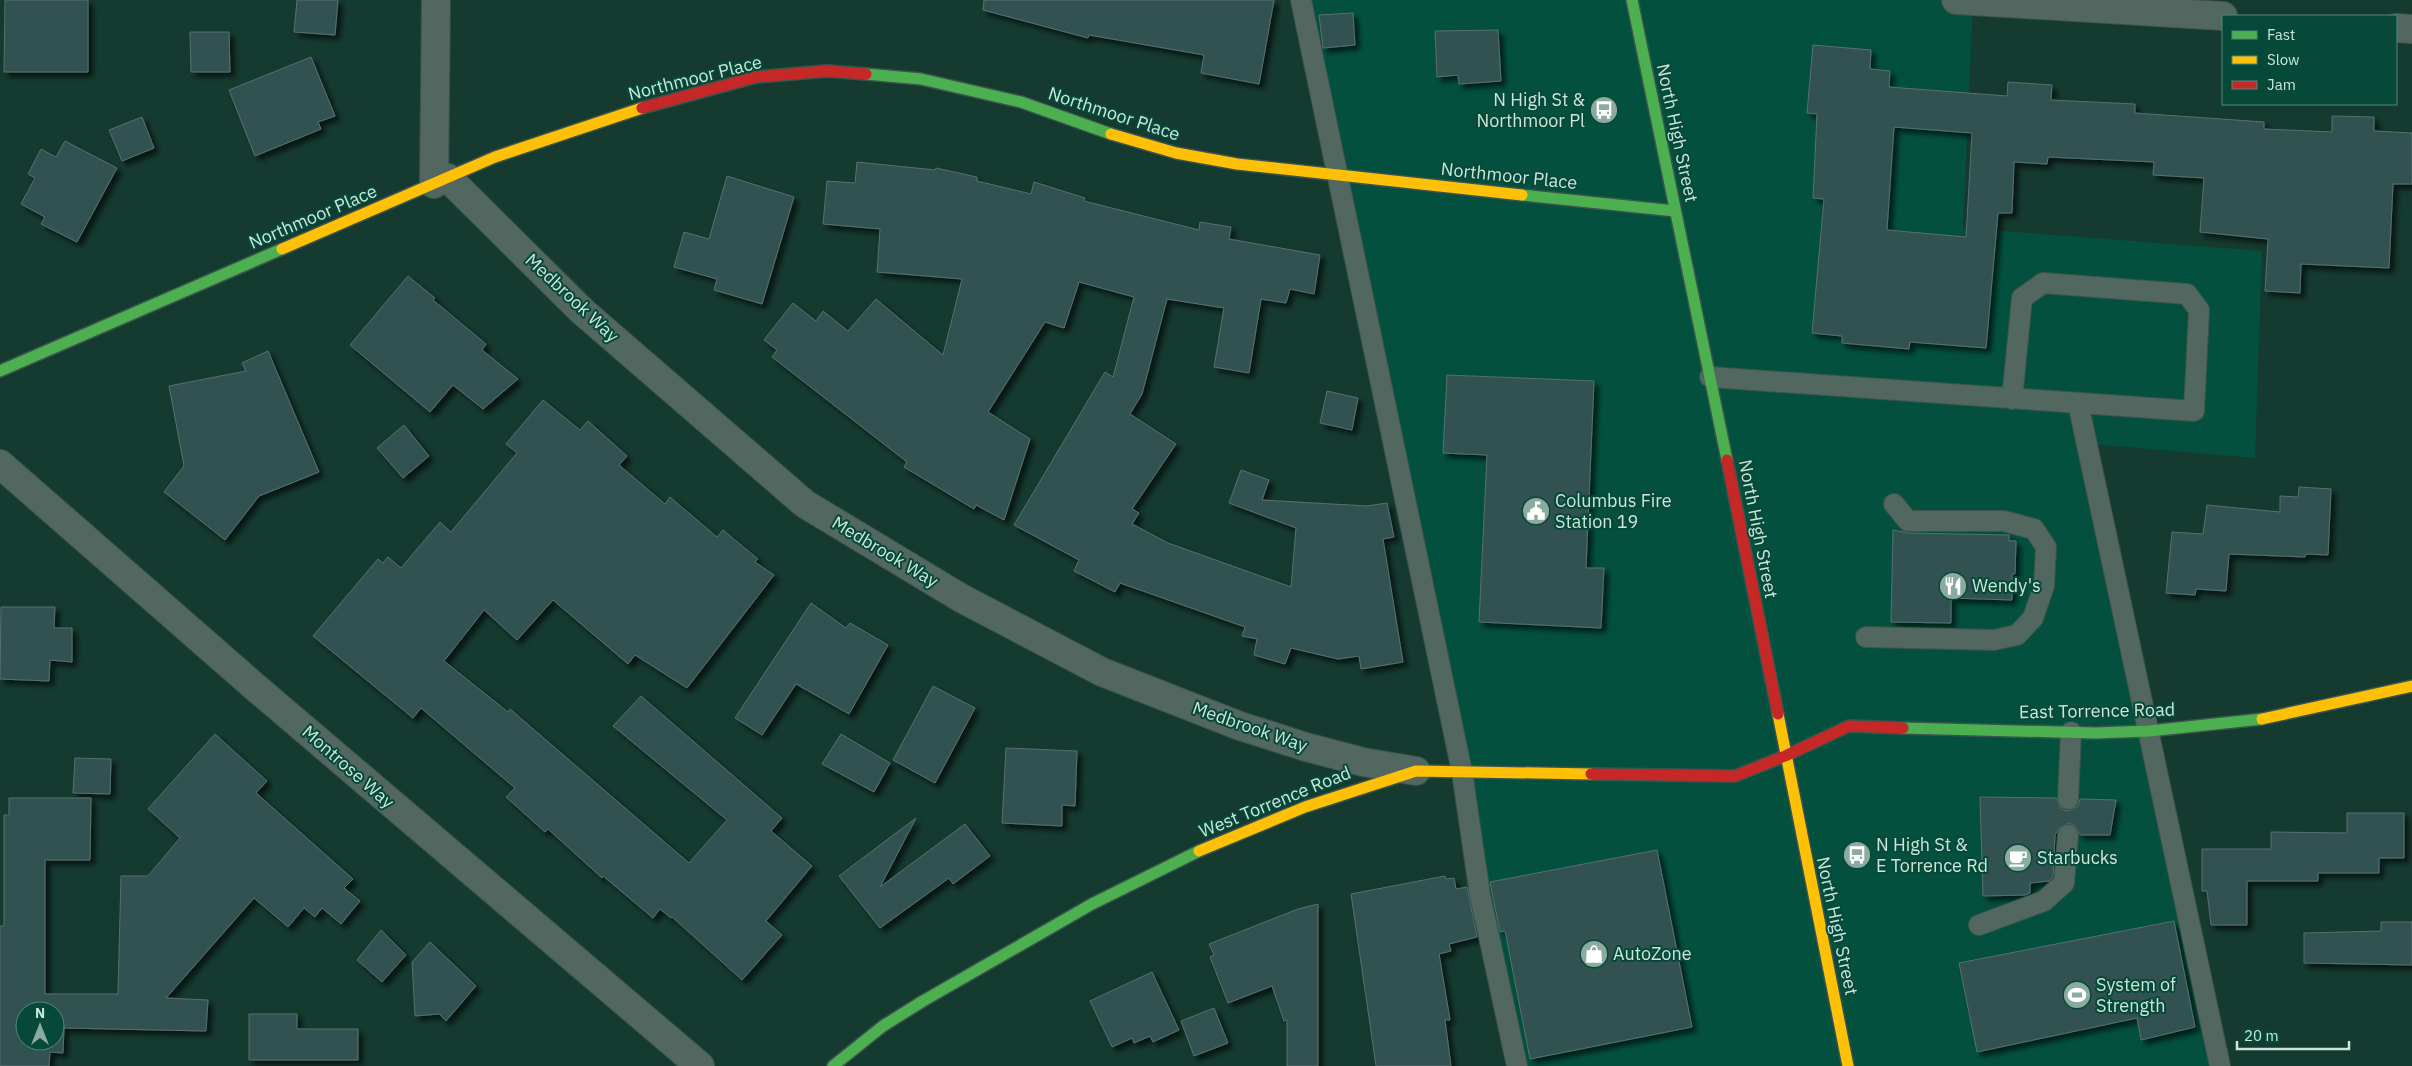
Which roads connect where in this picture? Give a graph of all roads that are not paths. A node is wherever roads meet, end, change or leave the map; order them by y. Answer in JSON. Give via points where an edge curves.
{"nodes":[{"id":1,"x":436,"y":0,"type":"edge"},
{"id":2,"x":1301,"y":0,"type":"edge"},
{"id":3,"x":1632,"y":0,"type":"edge"},
{"id":4,"x":1956,"y":0,"type":"edge"},
{"id":5,"x":2222,"y":16,"type":"edge"},
{"id":6,"x":2397,"y":28,"type":"edge"},
{"id":7,"x":2412,"y":29,"type":"edge"},
{"id":8,"x":1338,"y":176,"type":"junction"},
{"id":9,"x":441,"y":181,"type":"junction"},
{"id":10,"x":1675,"y":211,"type":"junction"},
{"id":11,"x":0,"y":371,"type":"edge"},
{"id":12,"x":1710,"y":377,"type":"junction"},
{"id":13,"x":2012,"y":399,"type":"junction"},
{"id":14,"x":2078,"y":403,"type":"junction"},
{"id":15,"x":0,"y":464,"type":"edge"},
{"id":16,"x":1894,"y":504,"type":"dead end"},
{"id":17,"x":1866,"y":637,"type":"dead end"},
{"id":18,"x":2412,"y":686,"type":"edge"},
{"id":19,"x":2149,"y":731,"type":"junction"},
{"id":20,"x":2072,"y":732,"type":"junction"},
{"id":21,"x":1785,"y":756,"type":"junction"},
{"id":22,"x":1416,"y":771,"type":"junction"},
{"id":23,"x":1462,"y":772,"type":"junction"},
{"id":24,"x":2068,"y":798,"type":"dead end"},
{"id":25,"x":2068,"y":835,"type":"dead end"},
{"id":26,"x":1979,"y":925,"type":"dead end"},
{"id":27,"x":700,"y":1066,"type":"edge"},
{"id":28,"x":833,"y":1066,"type":"edge"},
{"id":29,"x":1517,"y":1066,"type":"edge"},
{"id":30,"x":1848,"y":1066,"type":"edge"},
{"id":31,"x":2220,"y":1066,"type":"edge"}],
"edges":[{"from":1,"to":9,"type":"street"},
{"from":2,"to":8,"type":"lane"},
{"from":3,"to":10,"type":"street","name":"North High Street"},
{"from":4,"to":5,"type":"street"},
{"from":6,"to":7,"type":"street"},
{"from":8,"to":9,"type":"street","name":"Northmoor Place","via":[[1176,153],[1020,102],[921,78],[826,71],[756,77],[659,102],[495,157]]},
{"from":8,"to":10,"type":"street","name":"Northmoor Place"},
{"from":8,"to":23,"type":"lane"},
{"from":9,"to":11,"type":"street","name":"Northmoor Place"},
{"from":9,"to":22,"type":"street","name":"Medbrook Way","via":[[582,311],[805,504],[961,598],[1102,672],[1240,726],[1306,747],[1363,762]]},
{"from":10,"to":12,"type":"street","name":"North High Street"},
{"from":12,"to":13,"type":"lane"},
{"from":12,"to":21,"type":"street","name":"North High Street"},
{"from":13,"to":14,"type":"lane"},
{"from":13,"to":14,"type":"lane","via":[[2022,298],[2044,282],[2187,294],[2199,310],[2194,411]]},
{"from":14,"to":19,"type":"lane"},
{"from":15,"to":27,"type":"street","name":"Montrose Way","via":[[263,694]]},
{"from":16,"to":17,"type":"lane","via":[[1908,521],[2004,521],[2034,529],[2046,547],[2044,586],[2033,618],[2017,635],[1994,640]]},
{"from":18,"to":19,"type":"street","name":"East Torrence Road","via":[[2275,718]]},
{"from":19,"to":20,"type":"street","name":"East Torrence Road"},
{"from":19,"to":31,"type":"lane"},
{"from":20,"to":21,"type":"street","name":"East Torrence Road","via":[[1849,726]]},
{"from":20,"to":24,"type":"lane"},
{"from":21,"to":23,"type":"street","name":"West Torrence Road","via":[[1735,776]]},
{"from":21,"to":30,"type":"street","name":"North High Street"},
{"from":22,"to":23,"type":"street","name":"West Torrence Road"},
{"from":22,"to":28,"type":"street","name":"West Torrence Road","via":[[1365,785],[1287,814],[1182,858],[1069,915],[883,1026]]},
{"from":23,"to":29,"type":"lane","via":[[1480,895]]},
{"from":25,"to":26,"type":"lane","via":[[2064,883],[2044,901]]}]}
